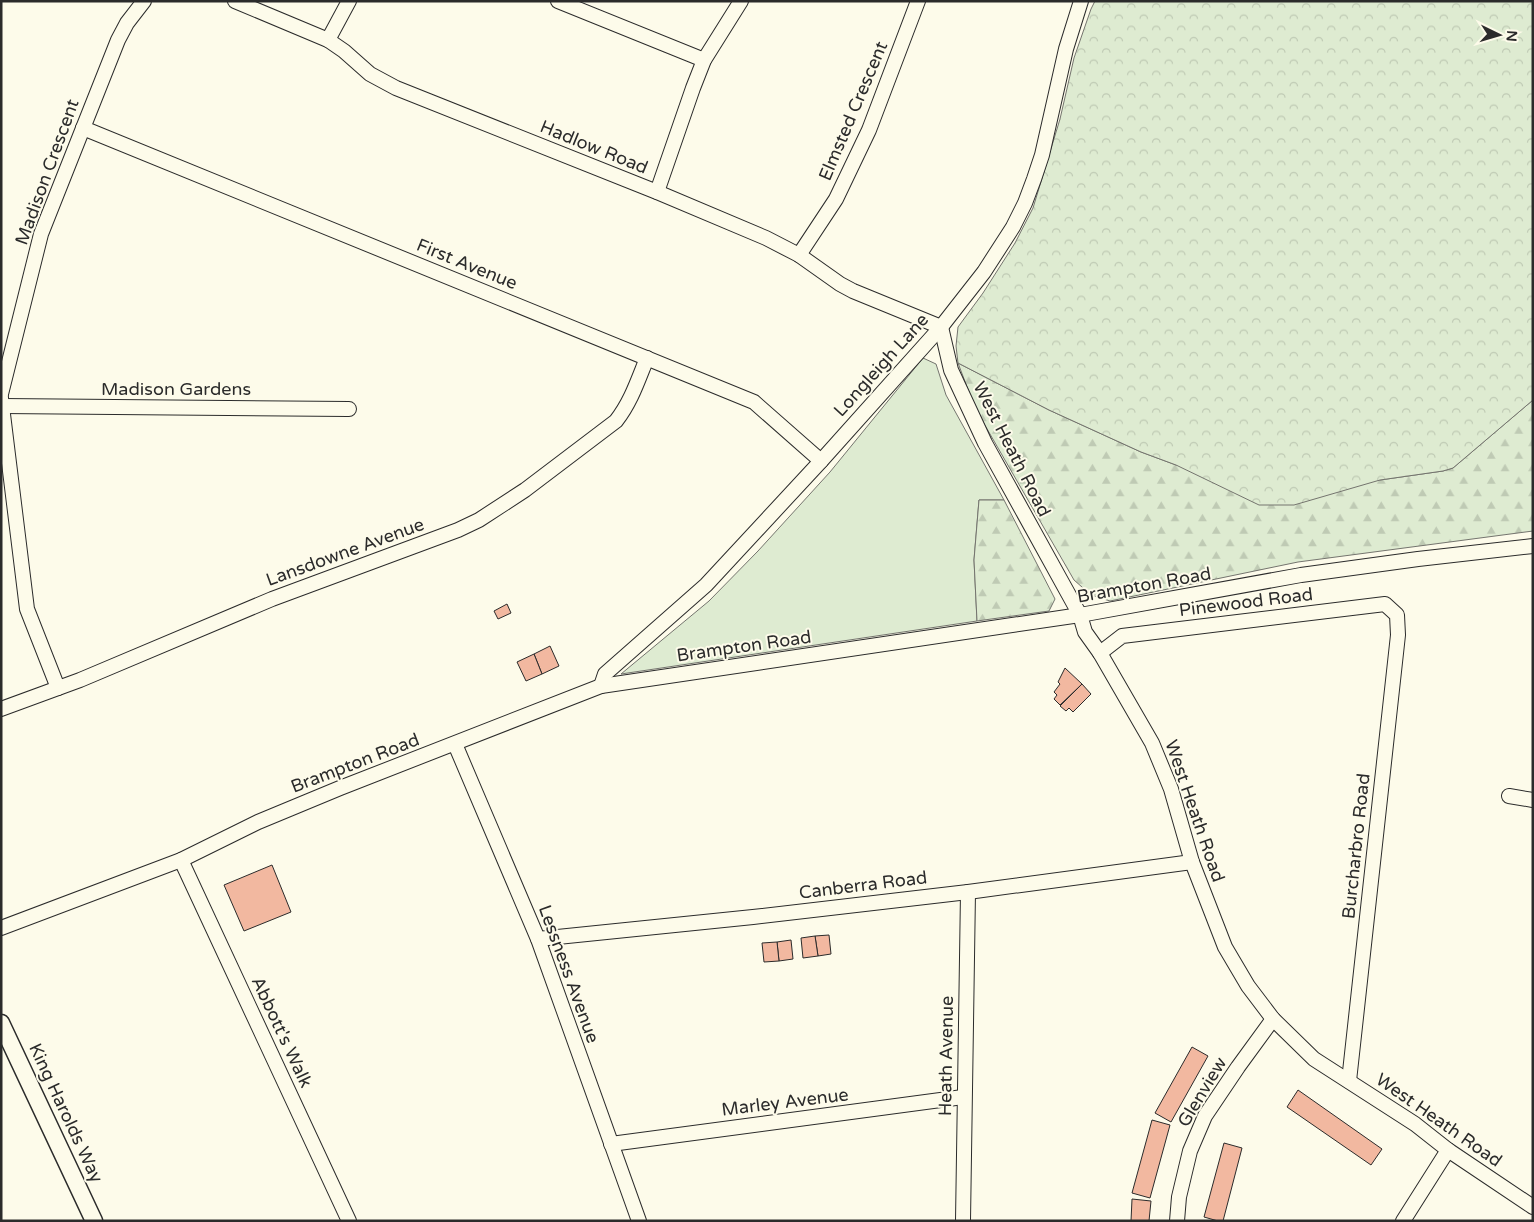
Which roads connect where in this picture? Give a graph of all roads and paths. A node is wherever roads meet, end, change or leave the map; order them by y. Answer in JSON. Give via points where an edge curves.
{"nodes":[{"id":1,"x":144,"y":1,"type":"edge"},
{"id":2,"x":235,"y":1,"type":"edge"},
{"id":3,"x":349,"y":1,"type":"edge"},
{"id":4,"x":558,"y":1,"type":"edge"},
{"id":5,"x":741,"y":1,"type":"edge"},
{"id":6,"x":918,"y":1,"type":"edge"},
{"id":7,"x":1081,"y":1,"type":"edge"},
{"id":8,"x":328,"y":40,"type":"junction"},
{"id":9,"x":704,"y":60,"type":"junction"},
{"id":10,"x":83,"y":128,"type":"junction"},
{"id":11,"x":656,"y":192,"type":"junction"},
{"id":12,"x":799,"y":256,"type":"junction"},
{"id":13,"x":941,"y":327,"type":"junction"},
{"id":14,"x":647,"y":358,"type":"junction"},
{"id":15,"x":2,"y":399,"type":"edge"},
{"id":16,"x":349,"y":409,"type":"dead end"},
{"id":17,"x":821,"y":461,"type":"junction"},
{"id":18,"x":1533,"y":546,"type":"edge"},
{"id":19,"x":1080,"y":615,"type":"junction"},
{"id":20,"x":1397,"y":615,"type":"joint"},
{"id":21,"x":1100,"y":653,"type":"junction"},
{"id":22,"x":601,"y":686,"type":"junction"},
{"id":23,"x":58,"y":688,"type":"junction"},
{"id":24,"x":1,"y":709,"type":"edge"},
{"id":25,"x":456,"y":744,"type":"junction"},
{"id":26,"x":1509,"y":796,"type":"dead end"},
{"id":27,"x":1533,"y":800,"type":"edge"},
{"id":28,"x":182,"y":860,"type":"junction"},
{"id":29,"x":1192,"y":862,"type":"junction"},
{"id":30,"x":968,"y":892,"type":"junction"},
{"id":31,"x":1,"y":928,"type":"edge"},
{"id":32,"x":538,"y":939,"type":"junction"},
{"id":33,"x":1273,"y":1019,"type":"junction"},
{"id":34,"x":1,"y":1023,"type":"edge"},
{"id":35,"x":1350,"y":1081,"type":"junction"},
{"id":36,"x":964,"y":1097,"type":"junction"},
{"id":37,"x":611,"y":1144,"type":"junction"},
{"id":38,"x":1448,"y":1150,"type":"junction"},
{"id":39,"x":1533,"y":1206,"type":"edge"},
{"id":40,"x":94,"y":1221,"type":"edge"},
{"id":41,"x":349,"y":1221,"type":"edge"},
{"id":42,"x":640,"y":1221,"type":"edge"},
{"id":43,"x":962,"y":1221,"type":"edge"},
{"id":44,"x":1177,"y":1221,"type":"edge"},
{"id":45,"x":1403,"y":1221,"type":"edge"}],
"edges":[{"from":1,"to":10,"type":"street","name":"Madison Crescent","via":[[118,40]]},
{"from":2,"to":8,"type":"street","name":"Hadlow Road"},
{"from":3,"to":8,"type":"street"},
{"from":4,"to":9,"type":"street"},
{"from":5,"to":9,"type":"street"},
{"from":6,"to":12,"type":"street","name":"Elmsted Crescent","via":[[870,130],[836,199]]},
{"from":7,"to":13,"type":"street","name":"Longleigh Lane","via":[[1066,49],[1042,155],[1025,203],[1001,247]]},
{"from":8,"to":11,"type":"street","name":"Hadlow Road","via":[[370,74],[396,88]]},
{"from":9,"to":11,"type":"street"},
{"from":10,"to":14,"type":"street","name":"First Avenue"},
{"from":10,"to":15,"type":"street","name":"Madison Crescent","via":[[41,234]]},
{"from":11,"to":12,"type":"street","name":"Hadlow Road","via":[[766,238]]},
{"from":12,"to":13,"type":"street","name":"Hadlow Road","via":[[853,291]]},
{"from":13,"to":17,"type":"street","name":"Longleigh Lane"},
{"from":13,"to":19,"type":"street","name":"West Heath Road","via":[[951,370],[985,443]]},
{"from":14,"to":17,"type":"street","name":"First Avenue","via":[[754,402]]},
{"from":14,"to":23,"type":"street","name":"Lansdowne Avenue","via":[[632,397],[616,422],[479,520],[272,599]]},
{"from":15,"to":16,"type":"street","name":"Madison Gardens"},
{"from":15,"to":23,"type":"street","name":"Madison Crescent","via":[[27,609]]},
{"from":17,"to":22,"type":"street","name":"Longleigh Lane","via":[[706,585],[605,674]]},
{"from":18,"to":19,"type":"street","name":"Brampton Road","via":[[1301,575]]},
{"from":19,"to":21,"type":"street","name":"West Heath Road","via":[[1085,632]]},
{"from":19,"to":22,"type":"street","name":"Brampton Road"},
{"from":20,"to":21,"type":"street","name":"Pinewood Road","via":[[1385,604],[1122,636]]},
{"from":20,"to":35,"type":"street","name":"Burcharbro Road","via":[[1398,635]]},
{"from":21,"to":29,"type":"street","name":"West Heath Road","via":[[1152,743],[1171,789]]},
{"from":22,"to":25,"type":"street","name":"Brampton Road"},
{"from":23,"to":24,"type":"street","name":"Lansdowne Avenue"},
{"from":25,"to":28,"type":"street","name":"Brampton Road","via":[[276,814]]},
{"from":25,"to":32,"type":"street","name":"Lessness Avenue"},
{"from":26,"to":27,"type":"street"},
{"from":28,"to":31,"type":"street","name":"Brampton Road"},
{"from":28,"to":41,"type":"street","name":"Abbott's Walk"},
{"from":29,"to":30,"type":"street","name":"Canberra Road"},
{"from":29,"to":33,"type":"street","name":"West Heath Road","via":[[1226,947],[1248,986]]},
{"from":30,"to":32,"type":"street","name":"Canberra Road"},
{"from":30,"to":36,"type":"street","name":"Heath Avenue"},
{"from":32,"to":37,"type":"street","name":"Lessness Avenue"},
{"from":33,"to":35,"type":"street","name":"West Heath Road","via":[[1314,1059]]},
{"from":33,"to":44,"type":"street","name":"Glenview","via":[[1205,1116],[1190,1152]]},
{"from":34,"to":40,"type":"street","name":"King Harolds Way"},
{"from":35,"to":38,"type":"street","name":"West Heath Road"},
{"from":36,"to":37,"type":"street","name":"Marley Avenue"},
{"from":36,"to":43,"type":"street","name":"Heath Avenue"},
{"from":37,"to":42,"type":"street","name":"Lessness Avenue"},
{"from":38,"to":39,"type":"street","name":"West Heath Road"},
{"from":38,"to":45,"type":"street"}]}
